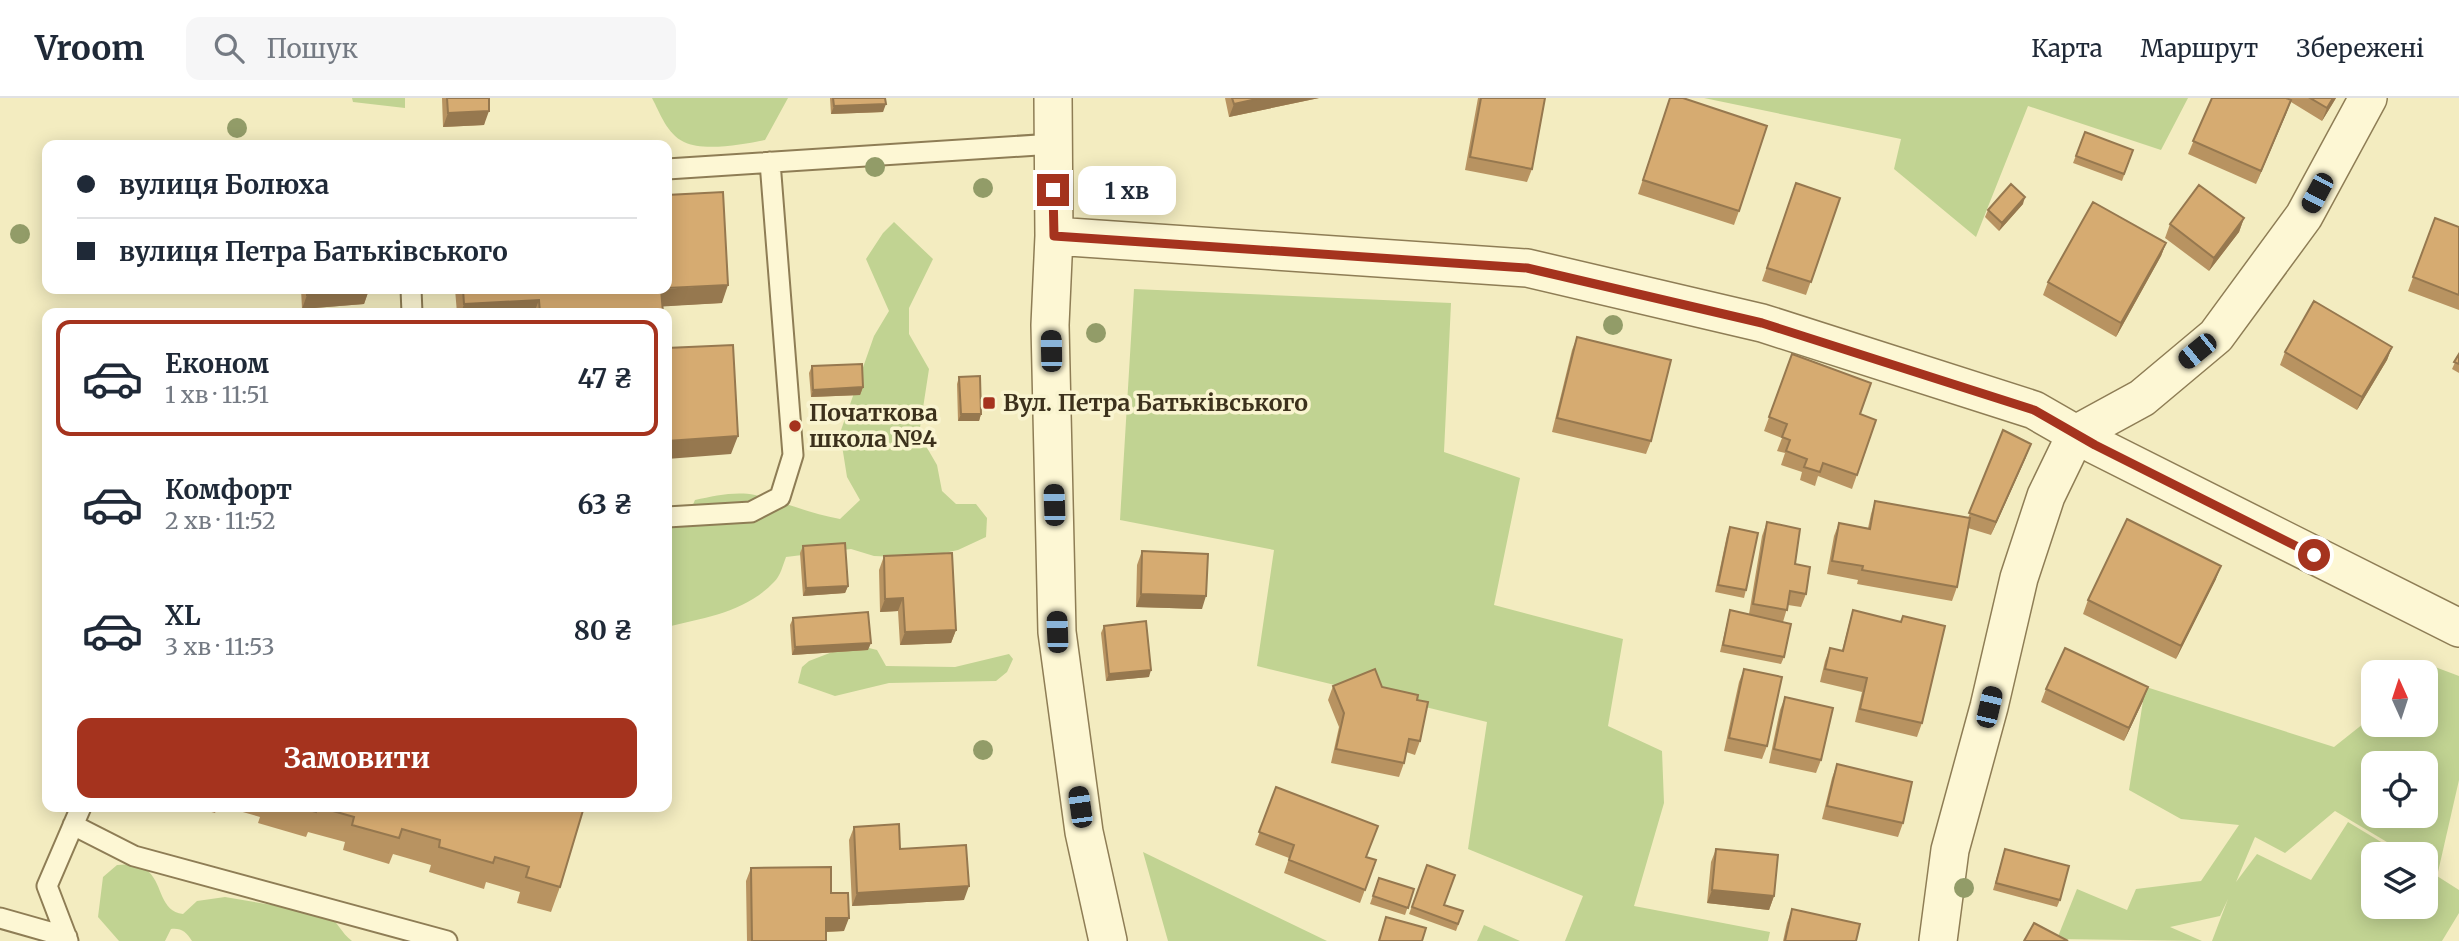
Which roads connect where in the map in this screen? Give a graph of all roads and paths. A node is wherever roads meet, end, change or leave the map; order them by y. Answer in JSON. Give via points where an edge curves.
{"nodes":[{"id":1,"x":1053,"y":98,"type":"edge"},
{"id":2,"x":2368,"y":98,"type":"edge"},
{"id":3,"x":1053,"y":144,"type":"junction"},
{"id":4,"x":769,"y":162,"type":"junction"},
{"id":5,"x":672,"y":169,"type":"edge"},
{"id":6,"x":1054,"y":236,"type":"junction"},
{"id":7,"x":2076,"y":434,"type":"junction"},
{"id":8,"x":672,"y":517,"type":"edge"},
{"id":9,"x":2459,"y":628,"type":"edge"},
{"id":10,"x":77,"y":816,"type":"edge"},
{"id":11,"x":0,"y":918,"type":"edge"},
{"id":12,"x":68,"y":939,"type":"edge"},
{"id":13,"x":447,"y":941,"type":"edge"},
{"id":14,"x":1108,"y":941,"type":"edge"},
{"id":15,"x":1938,"y":941,"type":"edge"}],
"edges":[{"from":1,"to":3,"type":"street"},
{"from":2,"to":7,"type":"street","via":[[2304,216],[2216,336],[2142,398]]},
{"from":3,"to":4,"type":"lane"},
{"from":3,"to":6,"type":"street"},
{"from":4,"to":5,"type":"lane"},
{"from":4,"to":8,"type":"lane","via":[[793,455],[780,497],[751,512]]},
{"from":6,"to":7,"type":"street","via":[[1527,268],[1762,323],[2034,410]]},
{"from":6,"to":14,"type":"street","via":[[1050,325],[1057,632],[1084,832]]},
{"from":7,"to":9,"type":"street"},
{"from":7,"to":15,"type":"street","via":[[2046,496],[2019,578],[1950,850]]},
{"from":10,"to":12,"type":"lane","via":[[47,886]]},
{"from":10,"to":13,"type":"lane","via":[[134,856]]},
{"from":11,"to":12,"type":"lane"}]}
